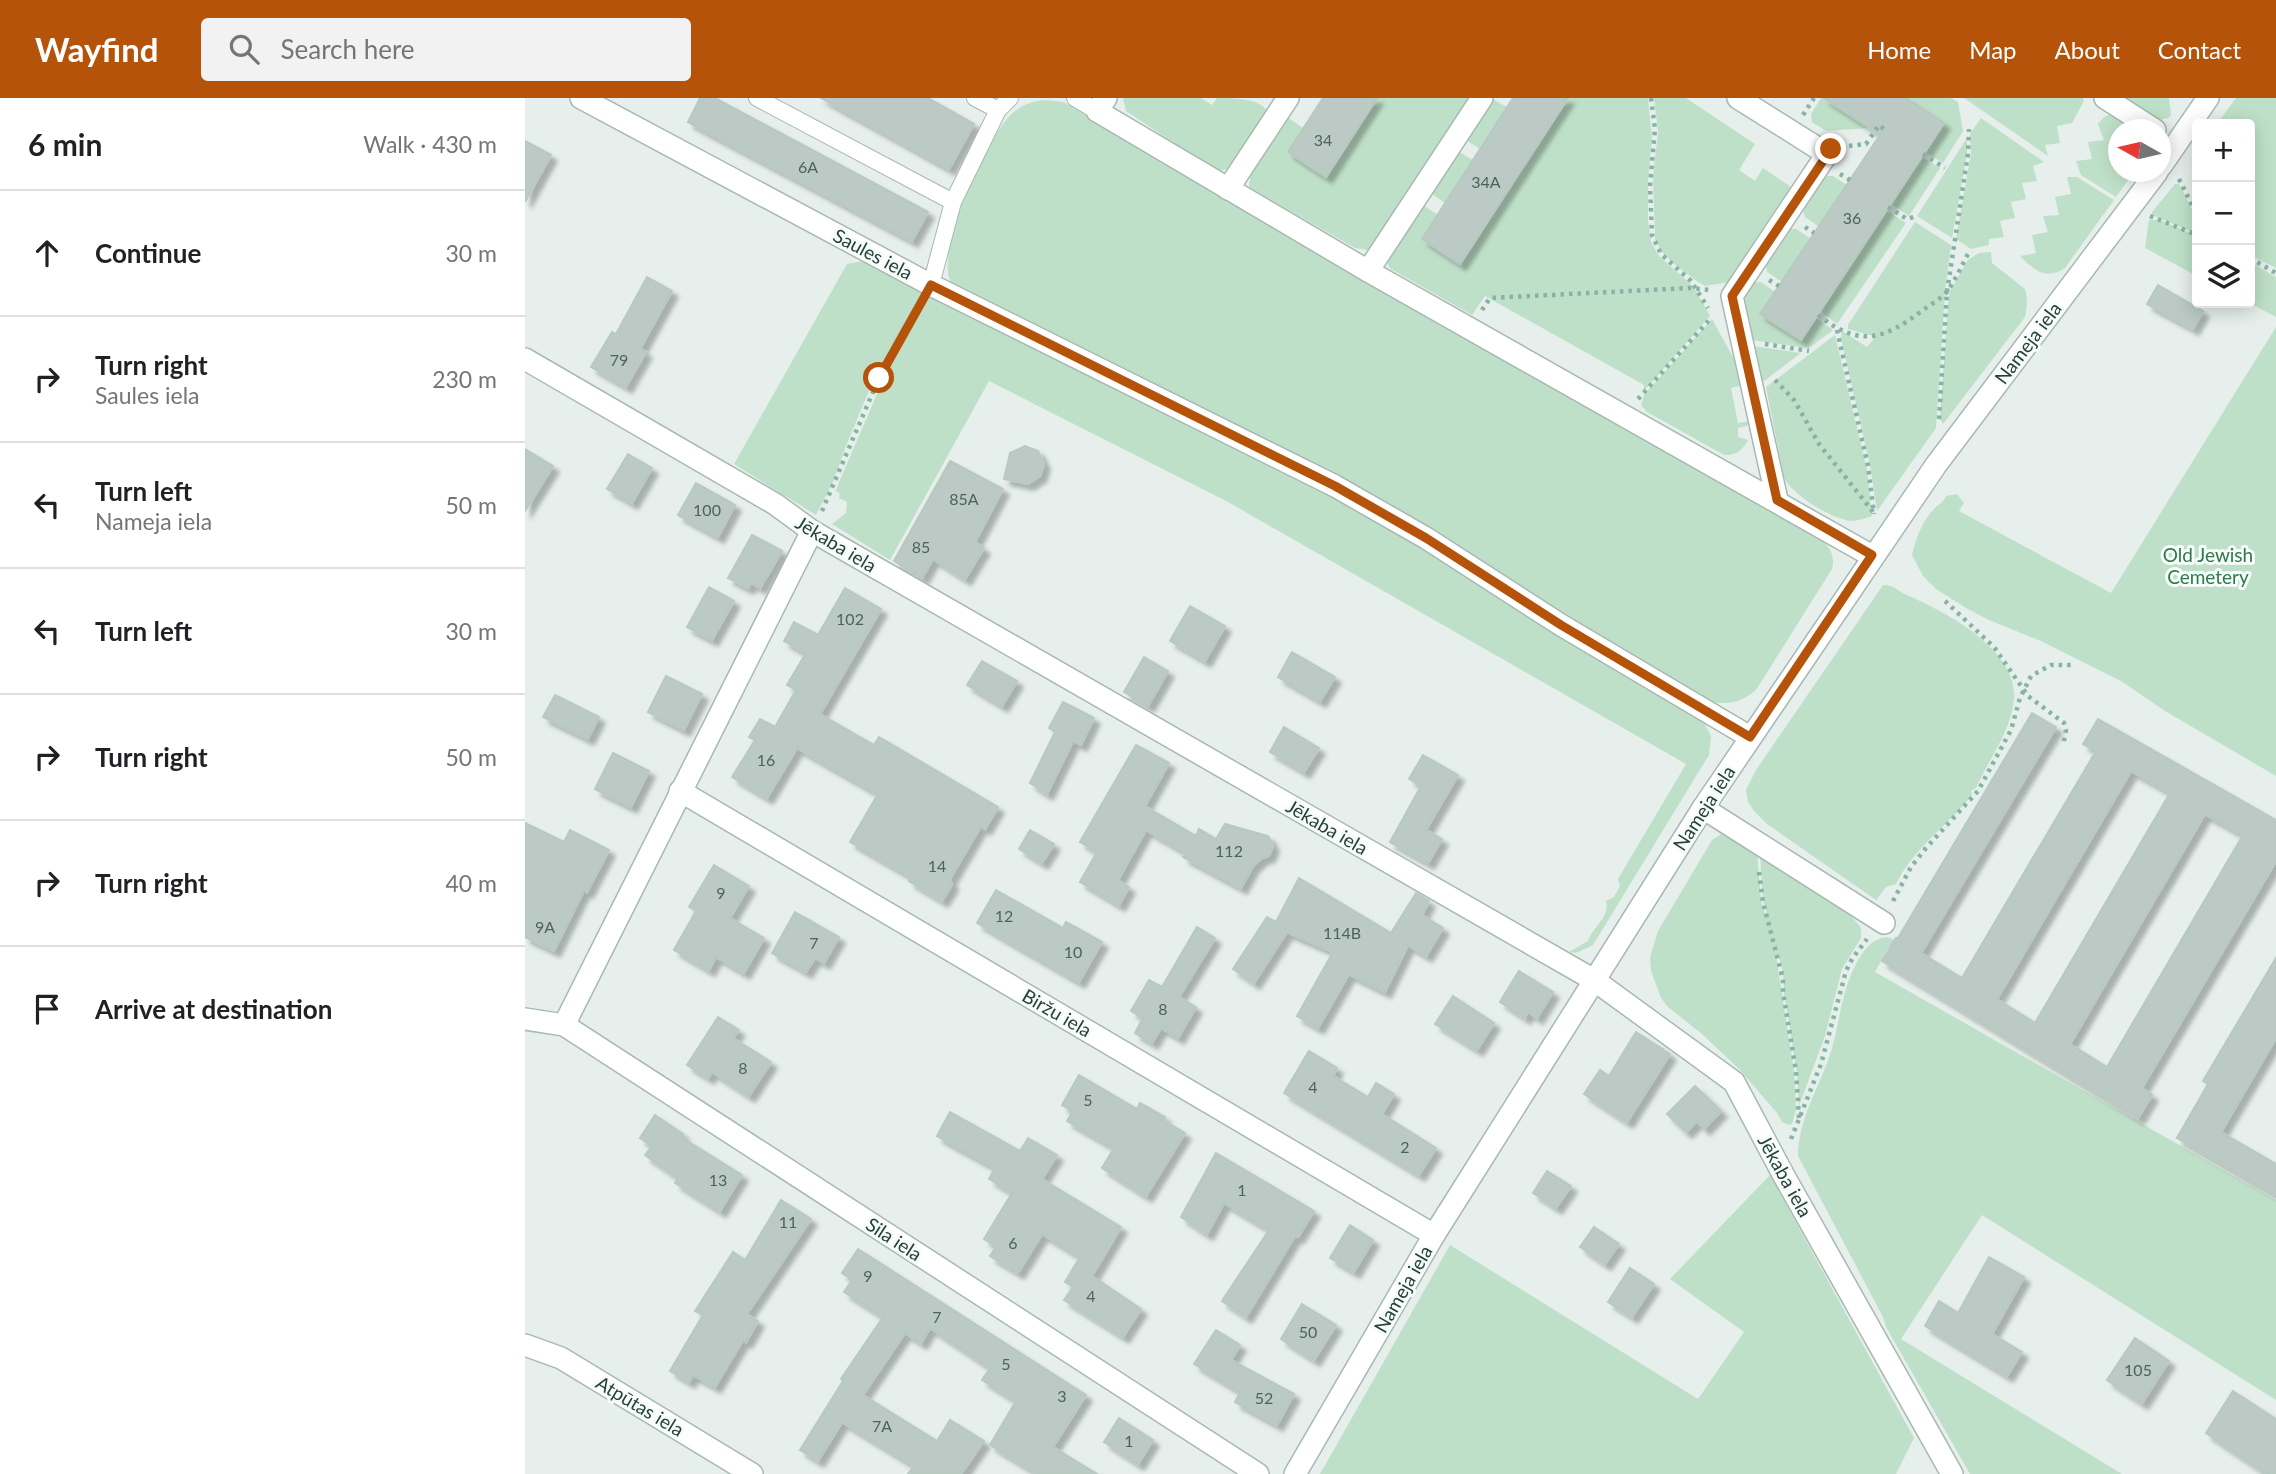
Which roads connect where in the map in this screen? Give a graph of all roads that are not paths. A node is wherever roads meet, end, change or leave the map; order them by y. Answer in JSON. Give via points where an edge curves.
{"nodes":[{"id":1,"x":581,"y":98,"type":"edge"},
{"id":2,"x":757,"y":98,"type":"edge"},
{"id":3,"x":975,"y":98,"type":"edge"},
{"id":4,"x":1010,"y":98,"type":"edge"},
{"id":5,"x":1075,"y":98,"type":"edge"},
{"id":6,"x":1288,"y":98,"type":"edge"},
{"id":7,"x":1482,"y":98,"type":"edge"},
{"id":8,"x":1738,"y":98,"type":"edge"},
{"id":9,"x":2105,"y":98,"type":"edge"},
{"id":10,"x":2208,"y":98,"type":"edge"},
{"id":11,"x":1101,"y":104,"type":"edge"},
{"id":12,"x":998,"y":110,"type":"junction"},
{"id":13,"x":2138,"y":119,"type":"edge"},
{"id":14,"x":2171,"y":136,"type":"edge"},
{"id":15,"x":2150,"y":182,"type":"edge"},
{"id":16,"x":1228,"y":189,"type":"junction"},
{"id":17,"x":953,"y":202,"type":"junction"},
{"id":18,"x":1368,"y":271,"type":"junction"},
{"id":19,"x":931,"y":285,"type":"junction"},
{"id":20,"x":525,"y":359,"type":"edge"},
{"id":21,"x":1777,"y":500,"type":"junction"},
{"id":22,"x":812,"y":531,"type":"junction"},
{"id":23,"x":1872,"y":555,"type":"junction"},
{"id":24,"x":1750,"y":737,"type":"junction"},
{"id":25,"x":680,"y":791,"type":"junction"},
{"id":26,"x":1703,"y":807,"type":"junction"},
{"id":27,"x":1884,"y":923,"type":"road end"},
{"id":28,"x":1594,"y":980,"type":"junction"},
{"id":29,"x":525,"y":1019,"type":"edge"},
{"id":30,"x":564,"y":1025,"type":"junction"},
{"id":31,"x":1434,"y":1235,"type":"junction"},
{"id":32,"x":525,"y":1345,"type":"edge"},
{"id":33,"x":752,"y":1474,"type":"edge"},
{"id":34,"x":1258,"y":1474,"type":"edge"},
{"id":35,"x":1295,"y":1474,"type":"edge"},
{"id":36,"x":1952,"y":1474,"type":"edge"}],
"edges":[{"from":1,"to":19,"type":"street","name":"Saules iela"},
{"from":2,"to":17,"type":"lane"},
{"from":3,"to":12,"type":"lane"},
{"from":4,"to":12,"type":"lane"},
{"from":5,"to":11,"type":"lane"},
{"from":6,"to":16,"type":"street"},
{"from":7,"to":18,"type":"street"},
{"from":8,"to":21,"type":"street","via":[[1827,154],[1732,296]]},
{"from":9,"to":13,"type":"street"},
{"from":10,"to":14,"type":"street"},
{"from":11,"to":16,"type":"street"},
{"from":12,"to":17,"type":"lane"},
{"from":15,"to":23,"type":"street","name":"Nameja iela"},
{"from":16,"to":18,"type":"street"},
{"from":17,"to":19,"type":"lane"},
{"from":18,"to":21,"type":"street"},
{"from":19,"to":24,"type":"street","name":"Saules iela","via":[[1335,486]]},
{"from":20,"to":22,"type":"street","name":"Jēkaba iela","via":[[775,504]]},
{"from":21,"to":23,"type":"street"},
{"from":22,"to":25,"type":"street"},
{"from":22,"to":28,"type":"street","name":"Jēkaba iela"},
{"from":23,"to":24,"type":"street","name":"Nameja iela"},
{"from":24,"to":26,"type":"street","name":"Nameja iela"},
{"from":25,"to":30,"type":"street"},
{"from":25,"to":31,"type":"street","name":"Biržu iela"},
{"from":26,"to":27,"type":"street"},
{"from":26,"to":28,"type":"street","name":"Nameja iela"},
{"from":28,"to":31,"type":"street","name":"Nameja iela"},
{"from":28,"to":36,"type":"street","name":"Jēkaba iela","via":[[1734,1082]]},
{"from":29,"to":30,"type":"street","name":"Sila iela"},
{"from":30,"to":34,"type":"street","name":"Sila iela"},
{"from":31,"to":35,"type":"street","name":"Nameja iela"},
{"from":32,"to":33,"type":"street","name":"Atpūtas iela","via":[[561,1358]]}]}
